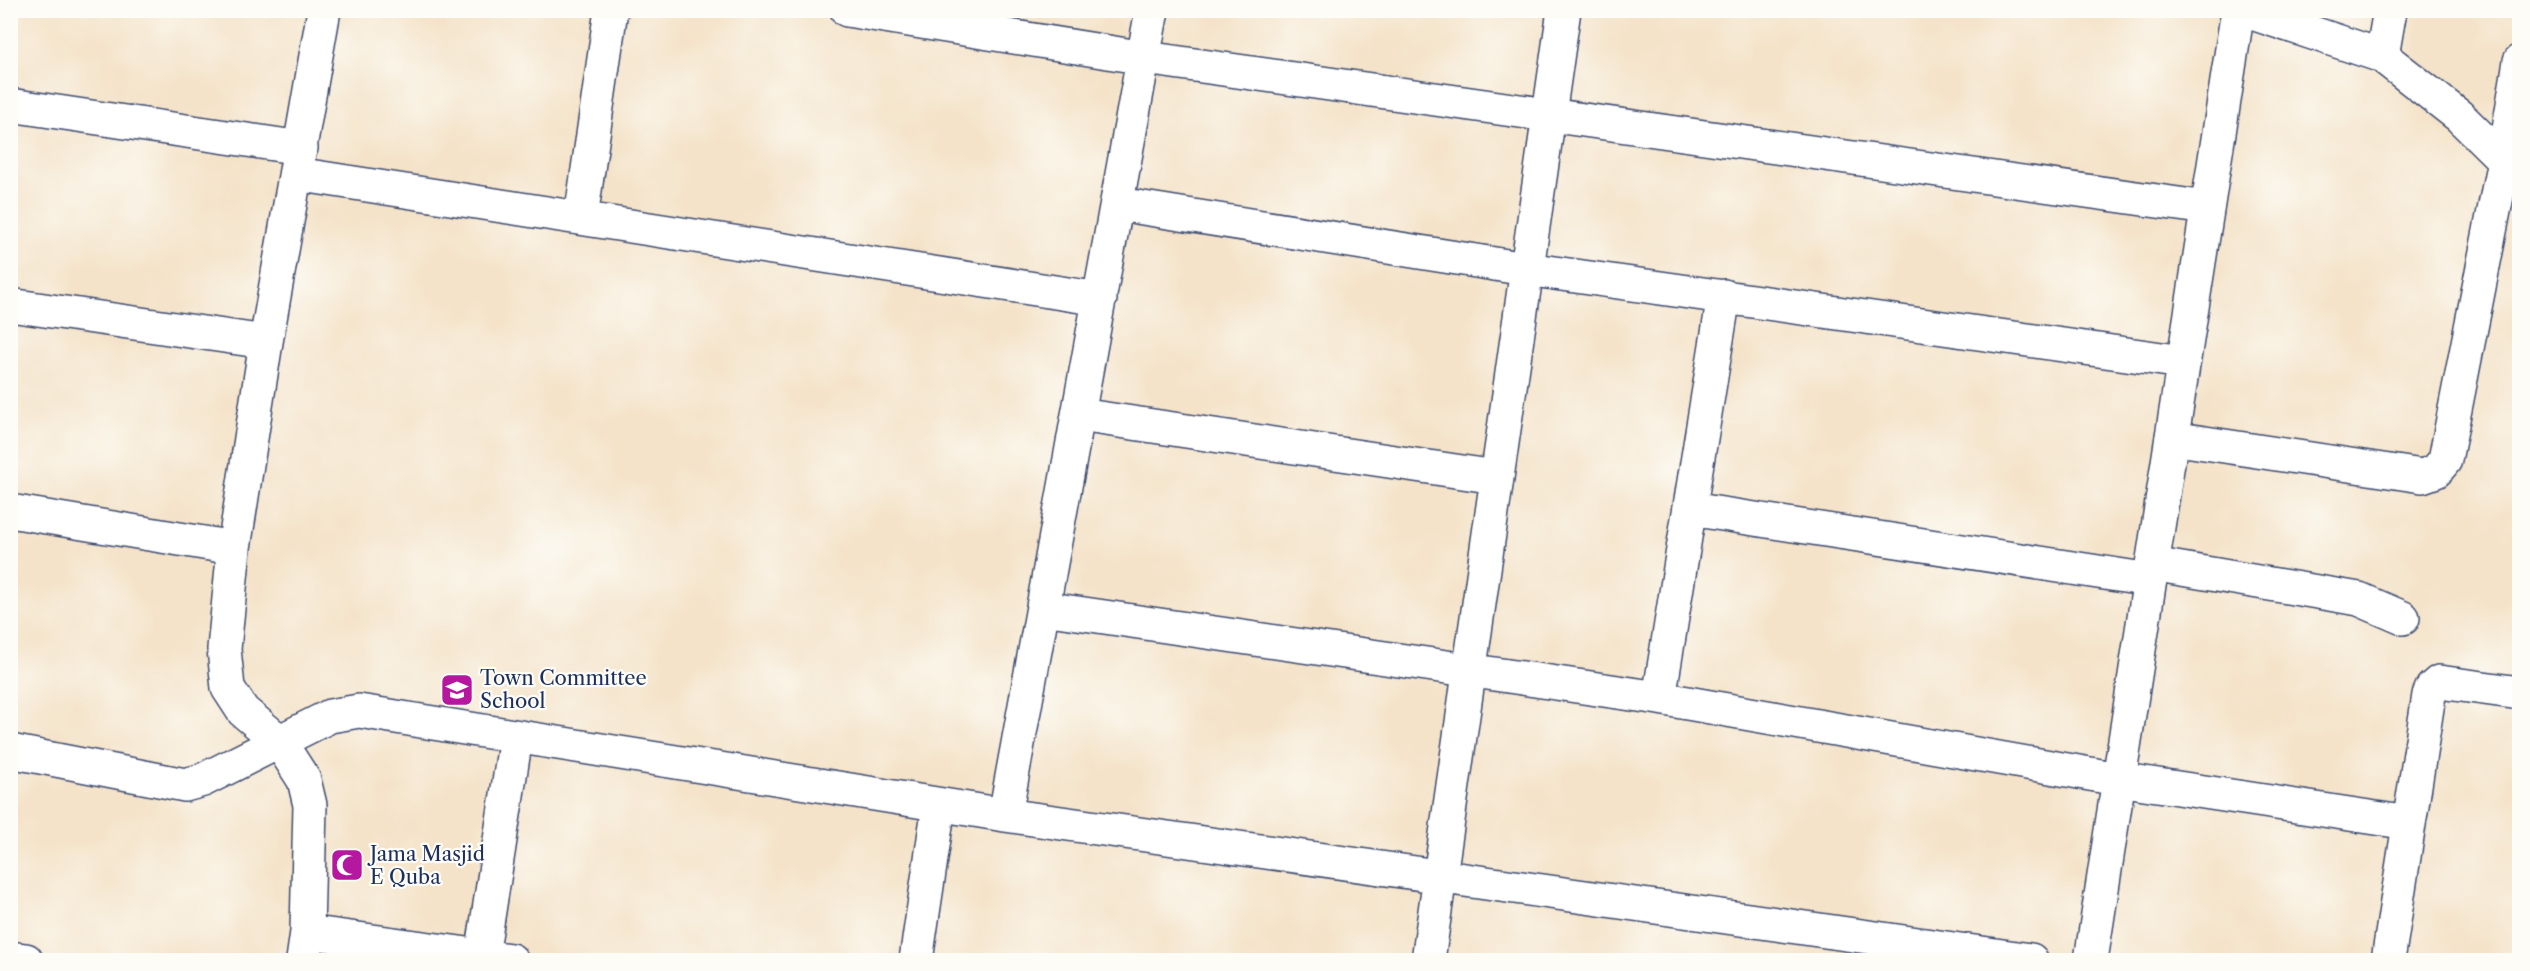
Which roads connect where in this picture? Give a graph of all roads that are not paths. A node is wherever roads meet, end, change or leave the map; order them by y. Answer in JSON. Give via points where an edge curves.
{"nodes":[{"id":1,"x":324,"y":10,"type":"edge"},
{"id":2,"x":610,"y":10,"type":"edge"},
{"id":3,"x":847,"y":10,"type":"edge"},
{"id":4,"x":1152,"y":10,"type":"edge"},
{"id":5,"x":1564,"y":10,"type":"edge"},
{"id":6,"x":2238,"y":10,"type":"edge"},
{"id":7,"x":2243,"y":10,"type":"edge"},
{"id":8,"x":2390,"y":10,"type":"edge"},
{"id":9,"x":2382,"y":56,"type":"junction"},
{"id":10,"x":1145,"y":58,"type":"junction"},
{"id":11,"x":2520,"y":61,"type":"edge"},
{"id":12,"x":10,"y":105,"type":"edge"},
{"id":13,"x":1548,"y":115,"type":"junction"},
{"id":14,"x":299,"y":161,"type":"junction"},
{"id":15,"x":2512,"y":168,"type":"edge"},
{"id":16,"x":1118,"y":204,"type":"junction"},
{"id":17,"x":2207,"y":208,"type":"junction"},
{"id":18,"x":581,"y":218,"type":"junction"},
{"id":19,"x":1526,"y":268,"type":"junction"},
{"id":20,"x":1724,"y":296,"type":"junction"},
{"id":21,"x":1100,"y":300,"type":"junction"},
{"id":22,"x":10,"y":305,"type":"edge"},
{"id":23,"x":266,"y":342,"type":"junction"},
{"id":24,"x":2183,"y":362,"type":"junction"},
{"id":25,"x":1079,"y":415,"type":"junction"},
{"id":26,"x":2172,"y":438,"type":"junction"},
{"id":27,"x":1496,"y":477,"type":"junction"},
{"id":28,"x":1690,"y":509,"type":"junction"},
{"id":29,"x":10,"y":511,"type":"edge"},
{"id":30,"x":234,"y":548,"type":"junction"},
{"id":31,"x":2151,"y":572,"type":"junction"},
{"id":32,"x":1043,"y":608,"type":"junction"},
{"id":33,"x":2403,"y":618,"type":"dead end"},
{"id":34,"x":1469,"y":670,"type":"junction"},
{"id":35,"x":2520,"y":693,"type":"edge"},
{"id":36,"x":1659,"y":698,"type":"junction"},
{"id":37,"x":516,"y":737,"type":"junction"},
{"id":38,"x":279,"y":741,"type":"junction"},
{"id":39,"x":10,"y":751,"type":"edge"},
{"id":40,"x":2118,"y":779,"type":"junction"},
{"id":41,"x":939,"y":805,"type":"junction"},
{"id":42,"x":1005,"y":815,"type":"junction"},
{"id":43,"x":2409,"y":823,"type":"junction"},
{"id":44,"x":1440,"y":877,"type":"junction"},
{"id":45,"x":305,"y":946,"type":"edge"},
{"id":46,"x":1949,"y":955,"type":"edge"},
{"id":47,"x":10,"y":958,"type":"edge"},
{"id":48,"x":496,"y":958,"type":"edge"},
{"id":49,"x":26,"y":960,"type":"edge"},
{"id":50,"x":916,"y":960,"type":"edge"},
{"id":51,"x":1428,"y":960,"type":"edge"},
{"id":52,"x":2031,"y":960,"type":"edge"},
{"id":53,"x":2091,"y":960,"type":"edge"},
{"id":54,"x":2388,"y":960,"type":"edge"}],
"edges":[{"from":1,"to":14,"type":"street"},
{"from":2,"to":18,"type":"street"},
{"from":3,"to":10,"type":"street"},
{"from":4,"to":10,"type":"street"},
{"from":5,"to":13,"type":"street"},
{"from":6,"to":17,"type":"street"},
{"from":7,"to":9,"type":"street"},
{"from":8,"to":9,"type":"street"},
{"from":9,"to":15,"type":"street","via":[[2459,116]]},
{"from":10,"to":13,"type":"street"},
{"from":10,"to":16,"type":"street"},
{"from":11,"to":15,"type":"street"},
{"from":12,"to":14,"type":"street"},
{"from":13,"to":17,"type":"street"},
{"from":13,"to":19,"type":"street"},
{"from":14,"to":18,"type":"street"},
{"from":14,"to":23,"type":"street"},
{"from":15,"to":26,"type":"street","via":[[2445,460],[2436,471],[2422,476]]},
{"from":16,"to":19,"type":"street"},
{"from":16,"to":21,"type":"street"},
{"from":17,"to":24,"type":"street"},
{"from":18,"to":21,"type":"street"},
{"from":19,"to":20,"type":"street"},
{"from":19,"to":27,"type":"street"},
{"from":20,"to":24,"type":"street"},
{"from":20,"to":28,"type":"street"},
{"from":21,"to":25,"type":"street"},
{"from":22,"to":23,"type":"street"},
{"from":23,"to":30,"type":"street"},
{"from":24,"to":26,"type":"street"},
{"from":25,"to":27,"type":"street"},
{"from":25,"to":32,"type":"street"},
{"from":26,"to":31,"type":"street"},
{"from":27,"to":34,"type":"street"},
{"from":28,"to":31,"type":"street"},
{"from":28,"to":36,"type":"street"},
{"from":29,"to":30,"type":"street"},
{"from":30,"to":38,"type":"street","via":[[224,649],[228,688],[243,711]]},
{"from":31,"to":33,"type":"street","via":[[2359,598]]},
{"from":31,"to":40,"type":"street"},
{"from":32,"to":34,"type":"street"},
{"from":32,"to":42,"type":"street"},
{"from":34,"to":36,"type":"street"},
{"from":34,"to":44,"type":"street"},
{"from":35,"to":43,"type":"street","via":[[2439,682],[2432,688]]},
{"from":36,"to":40,"type":"street"},
{"from":37,"to":38,"type":"street","via":[[359,711],[330,716]]},
{"from":37,"to":41,"type":"street"},
{"from":37,"to":48,"type":"street"},
{"from":38,"to":39,"type":"street","via":[[203,780],[185,785]]},
{"from":38,"to":45,"type":"street","via":[[304,780],[310,805]]},
{"from":40,"to":43,"type":"street"},
{"from":40,"to":53,"type":"street"},
{"from":41,"to":42,"type":"street"},
{"from":41,"to":50,"type":"street"},
{"from":42,"to":44,"type":"street"},
{"from":43,"to":54,"type":"street"},
{"from":44,"to":46,"type":"street"},
{"from":44,"to":51,"type":"street"},
{"from":45,"to":48,"type":"street"},
{"from":46,"to":52,"type":"street"},
{"from":47,"to":49,"type":"street"}]}
